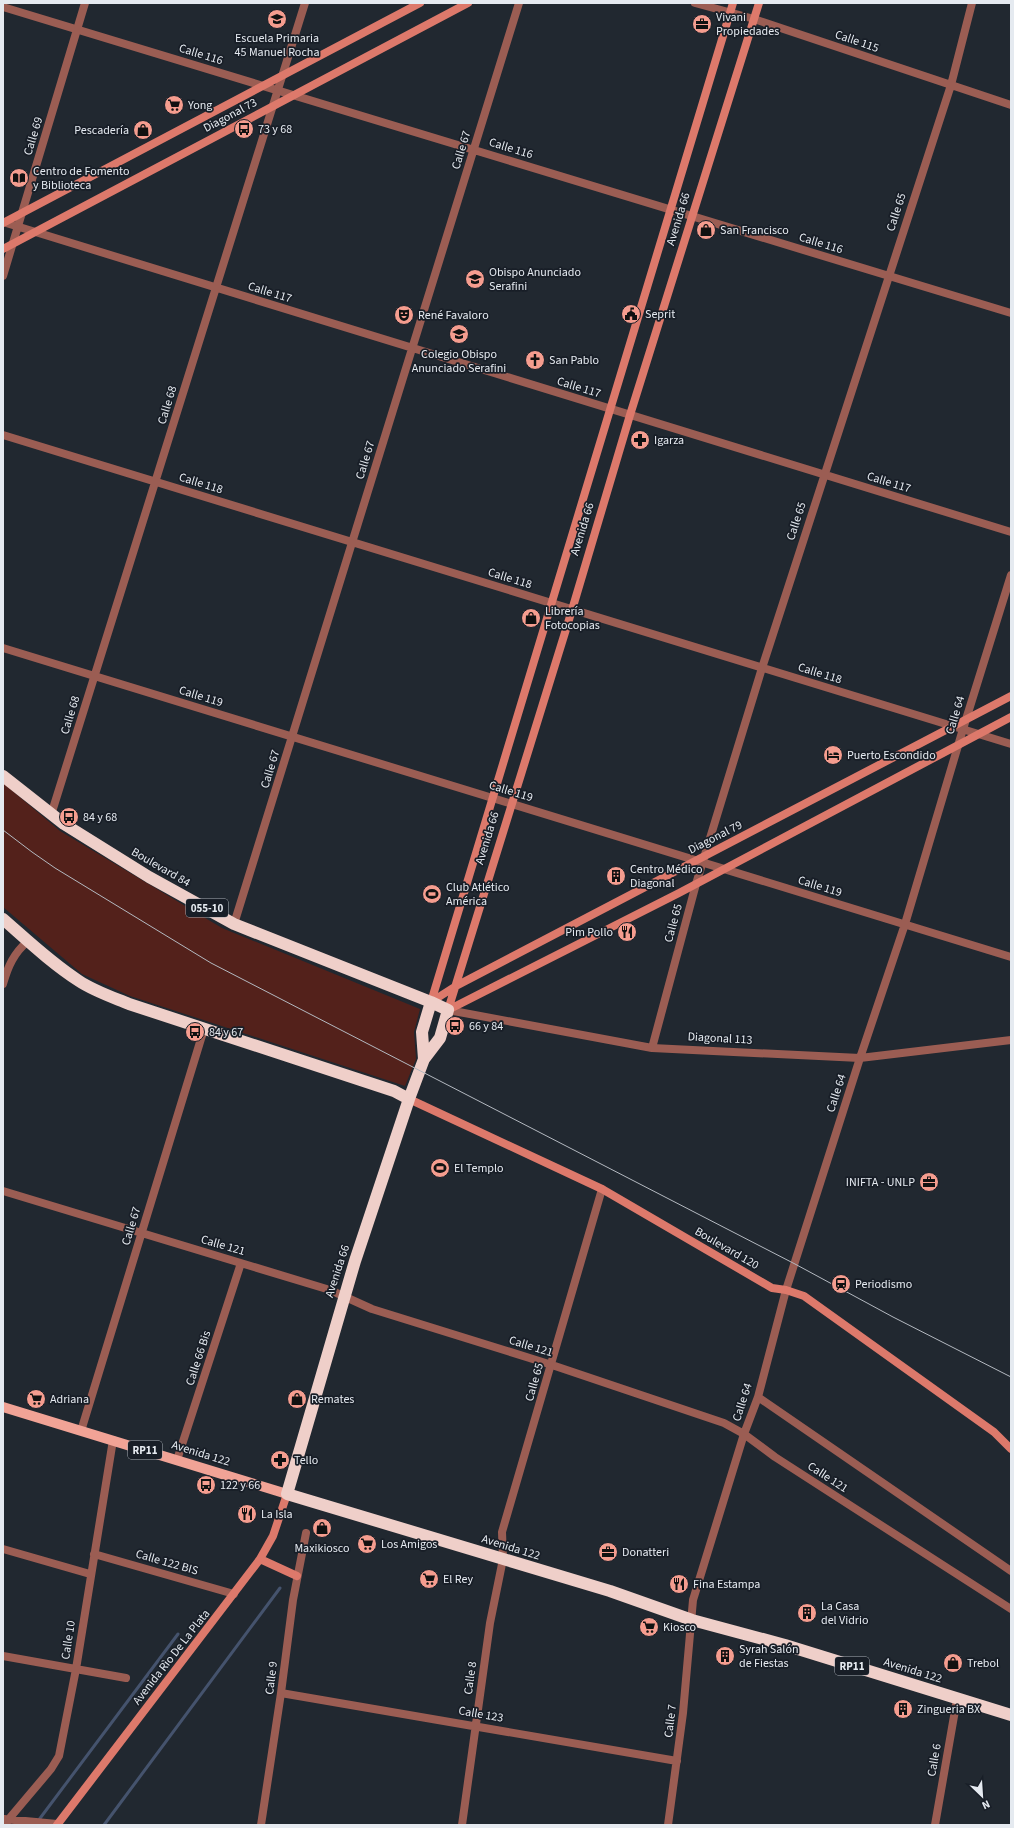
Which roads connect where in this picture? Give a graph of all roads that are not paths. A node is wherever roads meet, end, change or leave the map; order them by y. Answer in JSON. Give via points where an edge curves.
{"nodes":[{"id":1,"x":85,"y":3,"type":"edge"},
{"id":2,"x":305,"y":3,"type":"edge"},
{"id":3,"x":420,"y":3,"type":"edge"},
{"id":4,"x":468,"y":3,"type":"edge"},
{"id":5,"x":519,"y":3,"type":"edge"},
{"id":6,"x":695,"y":3,"type":"edge"},
{"id":7,"x":733,"y":3,"type":"edge"},
{"id":8,"x":759,"y":3,"type":"edge"},
{"id":9,"x":972,"y":3,"type":"edge"},
{"id":10,"x":3,"y":7,"type":"edge"},
{"id":11,"x":730,"y":13,"type":"junction"},
{"id":12,"x":754,"y":19,"type":"junction"},
{"id":13,"x":77,"y":29,"type":"junction"},
{"id":14,"x":282,"y":76,"type":"junction"},
{"id":15,"x":264,"y":86,"type":"junction"},
{"id":16,"x":951,"y":86,"type":"junction"},
{"id":17,"x":278,"y":90,"type":"junction"},
{"id":18,"x":294,"y":95,"type":"junction"},
{"id":19,"x":1011,"y":105,"type":"edge"},
{"id":20,"x":273,"y":106,"type":"junction"},
{"id":21,"x":474,"y":150,"type":"junction"},
{"id":22,"x":671,"y":210,"type":"junction"},
{"id":23,"x":22,"y":214,"type":"junction"},
{"id":24,"x":693,"y":216,"type":"junction"},
{"id":25,"x":3,"y":223,"type":"edge"},
{"id":26,"x":18,"y":227,"type":"junction"},
{"id":27,"x":35,"y":232,"type":"junction"},
{"id":28,"x":13,"y":244,"type":"junction"},
{"id":29,"x":3,"y":249,"type":"edge"},
{"id":30,"x":3,"y":276,"type":"edge"},
{"id":31,"x":888,"y":276,"type":"junction"},
{"id":32,"x":216,"y":288,"type":"junction"},
{"id":33,"x":1011,"y":313,"type":"edge"},
{"id":34,"x":412,"y":348,"type":"junction"},
{"id":35,"x":610,"y":408,"type":"junction"},
{"id":36,"x":630,"y":415,"type":"junction"},
{"id":37,"x":3,"y":435,"type":"edge"},
{"id":38,"x":824,"y":474,"type":"junction"},
{"id":39,"x":156,"y":482,"type":"junction"},
{"id":40,"x":1011,"y":532,"type":"edge"},
{"id":41,"x":353,"y":542,"type":"junction"},
{"id":42,"x":1011,"y":575,"type":"edge"},
{"id":43,"x":552,"y":603,"type":"junction"},
{"id":44,"x":572,"y":610,"type":"junction"},
{"id":45,"x":3,"y":648,"type":"edge"},
{"id":46,"x":762,"y":668,"type":"junction"},
{"id":47,"x":95,"y":676,"type":"junction"},
{"id":48,"x":1011,"y":696,"type":"edge"},
{"id":49,"x":1011,"y":717,"type":"edge"},
{"id":50,"x":966,"y":720,"type":"junction"},
{"id":51,"x":953,"y":727,"type":"junction"},
{"id":52,"x":963,"y":729,"type":"junction"},
{"id":53,"x":979,"y":734,"type":"junction"},
{"id":54,"x":292,"y":737,"type":"junction"},
{"id":55,"x":1011,"y":744,"type":"edge"},
{"id":56,"x":958,"y":745,"type":"junction"},
{"id":57,"x":3,"y":776,"type":"edge"},
{"id":58,"x":493,"y":798,"type":"junction"},
{"id":59,"x":512,"y":804,"type":"junction"},
{"id":60,"x":51,"y":815,"type":"junction"},
{"id":61,"x":701,"y":859,"type":"junction"},
{"id":62,"x":724,"y":869,"type":"junction"},
{"id":63,"x":696,"y":884,"type":"junction"},
{"id":64,"x":3,"y":919,"type":"edge"},
{"id":65,"x":234,"y":924,"type":"junction"},
{"id":66,"x":905,"y":924,"type":"junction"},
{"id":67,"x":28,"y":941,"type":"junction"},
{"id":68,"x":1011,"y":956,"type":"edge"},
{"id":69,"x":5,"y":973,"type":"edge"},
{"id":70,"x":3,"y":984,"type":"edge"},
{"id":71,"x":456,"y":986,"type":"junction"},
{"id":72,"x":431,"y":1002,"type":"junction"},
{"id":73,"x":448,"y":1010,"type":"junction"},
{"id":74,"x":204,"y":1029,"type":"junction"},
{"id":75,"x":1011,"y":1040,"type":"edge"},
{"id":76,"x":652,"y":1048,"type":"junction"},
{"id":77,"x":860,"y":1058,"type":"junction"},
{"id":78,"x":424,"y":1059,"type":"junction"},
{"id":79,"x":408,"y":1099,"type":"junction"},
{"id":80,"x":602,"y":1190,"type":"junction"},
{"id":81,"x":3,"y":1191,"type":"edge"},
{"id":82,"x":141,"y":1234,"type":"junction"},
{"id":83,"x":241,"y":1263,"type":"junction"},
{"id":84,"x":786,"y":1290,"type":"junction"},
{"id":85,"x":343,"y":1297,"type":"junction"},
{"id":86,"x":552,"y":1365,"type":"junction"},
{"id":87,"x":758,"y":1397,"type":"junction"},
{"id":88,"x":3,"y":1407,"type":"edge"},
{"id":89,"x":82,"y":1431,"type":"junction"},
{"id":90,"x":744,"y":1434,"type":"junction"},
{"id":91,"x":113,"y":1440,"type":"junction"},
{"id":92,"x":1011,"y":1449,"type":"edge"},
{"id":93,"x":177,"y":1460,"type":"junction"},
{"id":94,"x":287,"y":1494,"type":"junction"},
{"id":95,"x":306,"y":1533,"type":"dead end"},
{"id":96,"x":3,"y":1549,"type":"edge"},
{"id":97,"x":94,"y":1554,"type":"junction"},
{"id":98,"x":260,"y":1559,"type":"junction"},
{"id":99,"x":503,"y":1559,"type":"junction"},
{"id":100,"x":1011,"y":1571,"type":"edge"},
{"id":101,"x":90,"y":1574,"type":"junction"},
{"id":102,"x":297,"y":1576,"type":"junction"},
{"id":103,"x":234,"y":1594,"type":"junction"},
{"id":104,"x":1011,"y":1609,"type":"edge"},
{"id":105,"x":692,"y":1620,"type":"junction"},
{"id":106,"x":3,"y":1656,"type":"edge"},
{"id":107,"x":76,"y":1669,"type":"junction"},
{"id":108,"x":126,"y":1678,"type":"dead end"},
{"id":109,"x":281,"y":1693,"type":"junction"},
{"id":110,"x":957,"y":1699,"type":"junction"},
{"id":111,"x":1011,"y":1715,"type":"edge"},
{"id":112,"x":475,"y":1725,"type":"junction"},
{"id":113,"x":677,"y":1761,"type":"junction"},
{"id":114,"x":6,"y":1821,"type":"edge"},
{"id":115,"x":57,"y":1825,"type":"edge"},
{"id":116,"x":261,"y":1825,"type":"edge"},
{"id":117,"x":462,"y":1825,"type":"edge"},
{"id":118,"x":668,"y":1825,"type":"edge"},
{"id":119,"x":935,"y":1825,"type":"edge"}],
"edges":[{"from":1,"to":13,"type":"street","name":"Calle 69"},
{"from":2,"to":14,"type":"street","name":"Calle 68"},
{"from":3,"to":14,"type":"main road","name":"Diagonal 73"},
{"from":4,"to":18,"type":"main road","name":"Diagonal 73"},
{"from":5,"to":21,"type":"street","name":"Calle 67"},
{"from":6,"to":11,"type":"street","name":"Calle 115"},
{"from":7,"to":11,"type":"main road","name":"Avenida 66"},
{"from":8,"to":12,"type":"main road","name":"Avenida 66"},
{"from":9,"to":16,"type":"street","name":"Calle 65"},
{"from":10,"to":13,"type":"street","name":"Calle 116"},
{"from":11,"to":12,"type":"street","name":"Calle 115"},
{"from":11,"to":22,"type":"main road","name":"Avenida 66"},
{"from":12,"to":16,"type":"street","name":"Calle 115"},
{"from":12,"to":24,"type":"main road","name":"Avenida 66"},
{"from":13,"to":15,"type":"street","name":"Calle 116"},
{"from":13,"to":23,"type":"street","name":"Calle 69"},
{"from":14,"to":15,"type":"main road","name":"Diagonal 73"},
{"from":14,"to":17,"type":"street","name":"Calle 68"},
{"from":15,"to":17,"type":"street","name":"Calle 116"},
{"from":15,"to":23,"type":"main road","name":"Diagonal 73"},
{"from":16,"to":19,"type":"street","name":"Calle 115"},
{"from":16,"to":31,"type":"street","name":"Calle 65"},
{"from":17,"to":18,"type":"street","name":"Calle 116"},
{"from":17,"to":20,"type":"street","name":"Calle 68"},
{"from":18,"to":20,"type":"main road","name":"Diagonal 73"},
{"from":18,"to":21,"type":"street","name":"Calle 116"},
{"from":20,"to":27,"type":"main road","name":"Diagonal 73"},
{"from":20,"to":32,"type":"street","name":"Calle 68"},
{"from":21,"to":22,"type":"street","name":"Calle 116"},
{"from":21,"to":34,"type":"street","name":"Calle 67"},
{"from":22,"to":24,"type":"street","name":"Calle 116"},
{"from":22,"to":35,"type":"main road","name":"Avenida 66"},
{"from":23,"to":25,"type":"main road","name":"Diagonal 73"},
{"from":23,"to":26,"type":"street","name":"Calle 69"},
{"from":24,"to":31,"type":"street","name":"Calle 116"},
{"from":24,"to":36,"type":"main road","name":"Avenida 66"},
{"from":25,"to":26,"type":"street","name":"Calle 117"},
{"from":26,"to":27,"type":"street","name":"Calle 117"},
{"from":26,"to":28,"type":"street","name":"Calle 69"},
{"from":27,"to":28,"type":"main road","name":"Diagonal 73"},
{"from":27,"to":32,"type":"street","name":"Calle 117"},
{"from":28,"to":29,"type":"main road","name":"Diagonal 73"},
{"from":28,"to":30,"type":"street","name":"Calle 69"},
{"from":31,"to":33,"type":"street","name":"Calle 116"},
{"from":31,"to":38,"type":"street","name":"Calle 65"},
{"from":32,"to":34,"type":"street","name":"Calle 117"},
{"from":32,"to":39,"type":"street","name":"Calle 68"},
{"from":34,"to":35,"type":"street","name":"Calle 117"},
{"from":34,"to":41,"type":"street","name":"Calle 67"},
{"from":35,"to":36,"type":"street","name":"Calle 117"},
{"from":35,"to":43,"type":"main road","name":"Avenida 66"},
{"from":36,"to":38,"type":"street","name":"Calle 117"},
{"from":36,"to":44,"type":"main road","name":"Avenida 66"},
{"from":37,"to":39,"type":"street","name":"Calle 118"},
{"from":38,"to":40,"type":"street","name":"Calle 117"},
{"from":38,"to":46,"type":"street","name":"Calle 65"},
{"from":39,"to":41,"type":"street","name":"Calle 118"},
{"from":39,"to":47,"type":"street","name":"Calle 68"},
{"from":41,"to":43,"type":"street","name":"Calle 118"},
{"from":41,"to":54,"type":"street","name":"Calle 67"},
{"from":42,"to":50,"type":"street","name":"Calle 64"},
{"from":43,"to":44,"type":"street","name":"Calle 118"},
{"from":43,"to":58,"type":"main road","name":"Avenida 66"},
{"from":44,"to":46,"type":"street","name":"Calle 118"},
{"from":44,"to":59,"type":"main road","name":"Avenida 66"},
{"from":45,"to":47,"type":"street","name":"Calle 119"},
{"from":46,"to":51,"type":"street","name":"Calle 118"},
{"from":46,"to":61,"type":"street","name":"Calle 65"},
{"from":47,"to":54,"type":"street","name":"Calle 119"},
{"from":47,"to":60,"type":"street","name":"Calle 68"},
{"from":48,"to":50,"type":"main road","name":"Diagonal 79"},
{"from":49,"to":53,"type":"main road"},
{"from":50,"to":51,"type":"main road","name":"Diagonal 79"},
{"from":50,"to":52,"type":"street","name":"Calle 64"},
{"from":51,"to":52,"type":"street","name":"Calle 118"},
{"from":51,"to":61,"type":"main road","name":"Diagonal 79"},
{"from":52,"to":53,"type":"street","name":"Calle 118"},
{"from":52,"to":56,"type":"street","name":"Calle 64"},
{"from":53,"to":55,"type":"street","name":"Calle 118"},
{"from":53,"to":56,"type":"main road"},
{"from":54,"to":58,"type":"street","name":"Calle 119"},
{"from":54,"to":65,"type":"street","name":"Calle 67"},
{"from":56,"to":62,"type":"main road"},
{"from":56,"to":66,"type":"street","name":"Calle 64"},
{"from":57,"to":60,"type":"highway","name":"Boulevard 84","number":"055-10"},
{"from":58,"to":59,"type":"street","name":"Calle 119"},
{"from":58,"to":72,"type":"main road","name":"Avenida 66"},
{"from":59,"to":61,"type":"street","name":"Calle 119"},
{"from":59,"to":71,"type":"main road","name":"Avenida 66"},
{"from":60,"to":65,"type":"highway","name":"Boulevard 84","number":"055-10","via":[[149,877]]},
{"from":61,"to":62,"type":"street","name":"Calle 119"},
{"from":61,"to":63,"type":"street","name":"Calle 65"},
{"from":61,"to":71,"type":"main road","name":"Diagonal 79"},
{"from":62,"to":63,"type":"main road"},
{"from":62,"to":66,"type":"street","name":"Calle 119"},
{"from":63,"to":73,"type":"main road"},
{"from":63,"to":76,"type":"street","name":"Calle 65"},
{"from":64,"to":67,"type":"highway"},
{"from":65,"to":72,"type":"highway","name":"Boulevard 84","number":"055-10"},
{"from":66,"to":68,"type":"street","name":"Calle 119"},
{"from":66,"to":77,"type":"street","name":"Calle 64"},
{"from":67,"to":69,"type":"street","via":[[14,955]]},
{"from":67,"to":74,"type":"highway","via":[[79,982],[128,1004]]},
{"from":69,"to":70,"type":"street"},
{"from":71,"to":72,"type":"main road","name":"Diagonal 79"},
{"from":71,"to":73,"type":"main road","name":"Avenida 66"},
{"from":72,"to":73,"type":"highway","name":"Diagonal 113"},
{"from":72,"to":78,"type":"highway","name":"Avenida 66","via":[[422,1032]]},
{"from":73,"to":76,"type":"street","name":"Diagonal 113"},
{"from":73,"to":78,"type":"highway","name":"Avenida 66","via":[[440,1038]]},
{"from":74,"to":79,"type":"highway","via":[[394,1091]]},
{"from":74,"to":82,"type":"street","name":"Calle 67"},
{"from":75,"to":77,"type":"street","name":"Diagonal 113"},
{"from":76,"to":77,"type":"street","name":"Diagonal 113"},
{"from":77,"to":84,"type":"street","name":"Calle 64"},
{"from":78,"to":79,"type":"highway","name":"Avenida 66"},
{"from":79,"to":80,"type":"main road","name":"Boulevard 120"},
{"from":79,"to":85,"type":"highway","name":"Avenida 66"},
{"from":80,"to":84,"type":"main road","name":"Boulevard 120","via":[[772,1288]]},
{"from":80,"to":86,"type":"street","name":"Calle 65"},
{"from":81,"to":82,"type":"street","name":"Calle 121"},
{"from":82,"to":83,"type":"street","name":"Calle 121"},
{"from":82,"to":89,"type":"street","name":"Calle 67"},
{"from":83,"to":85,"type":"street","name":"Calle 121","via":[[330,1290]]},
{"from":83,"to":93,"type":"street","name":"Calle 66 Bis"},
{"from":84,"to":87,"type":"street","name":"Calle 64"},
{"from":84,"to":92,"type":"main road","name":"Boulevard 120","via":[[804,1296],[994,1432]]},
{"from":85,"to":86,"type":"street","name":"Calle 121","via":[[372,1309]]},
{"from":85,"to":94,"type":"highway","name":"Avenida 66"},
{"from":86,"to":90,"type":"street","name":"Calle 121","via":[[724,1423]]},
{"from":86,"to":99,"type":"street","name":"Calle 65","via":[[502,1532]]},
{"from":87,"to":90,"type":"street","name":"Calle 64"},
{"from":87,"to":100,"type":"street"},
{"from":88,"to":89,"type":"main road","name":"Avenida 122","number":"RP11"},
{"from":89,"to":91,"type":"main road","name":"Avenida 122","number":"RP11"},
{"from":90,"to":104,"type":"street","name":"Calle 121","via":[[775,1457]]},
{"from":90,"to":105,"type":"street","name":"Calle 64","via":[[693,1600]]},
{"from":91,"to":93,"type":"main road","name":"Avenida 122","number":"RP11"},
{"from":91,"to":97,"type":"street","name":"Calle 10"},
{"from":93,"to":94,"type":"main road","name":"Avenida 122","number":"RP11"},
{"from":94,"to":98,"type":"main road","name":"Avenida Rìo De La Plata","via":[[272,1536]]},
{"from":94,"to":99,"type":"highway","name":"Avenida 122","number":"RP11"},
{"from":95,"to":102,"type":"street","name":"Calle 9"},
{"from":96,"to":101,"type":"street"},
{"from":97,"to":101,"type":"street","name":"Calle 10"},
{"from":97,"to":103,"type":"street","name":"Calle 122 BIS"},
{"from":98,"to":102,"type":"main road"},
{"from":98,"to":103,"type":"main road","name":"Avenida Rìo De La Plata"},
{"from":99,"to":105,"type":"highway","name":"Avenida 122","number":"RP11","via":[[610,1591]]},
{"from":99,"to":112,"type":"street","name":"Calle 8","via":[[490,1623]]},
{"from":101,"to":107,"type":"street","name":"Calle 10"},
{"from":102,"to":109,"type":"street","name":"Calle 9"},
{"from":103,"to":115,"type":"main road","name":"Avenida Rìo De La Plata"},
{"from":105,"to":110,"type":"highway","name":"Avenida 122","number":"RP11","via":[[785,1645]]},
{"from":105,"to":113,"type":"street","name":"Calle 7"},
{"from":106,"to":107,"type":"street"},
{"from":107,"to":108,"type":"street"},
{"from":107,"to":114,"type":"street","name":"Calle 10","via":[[59,1756],[51,1769]]},
{"from":109,"to":112,"type":"street","name":"Calle 123"},
{"from":109,"to":116,"type":"street","name":"Calle 9"},
{"from":110,"to":111,"type":"highway","name":"Avenida 122","number":"RP11"},
{"from":110,"to":119,"type":"street","name":"Calle 6"},
{"from":112,"to":113,"type":"street","name":"Calle 123"},
{"from":112,"to":117,"type":"street","name":"Calle 8"},
{"from":113,"to":118,"type":"street","name":"Calle 7"},
{"from":114,"to":115,"type":"street"}]}
